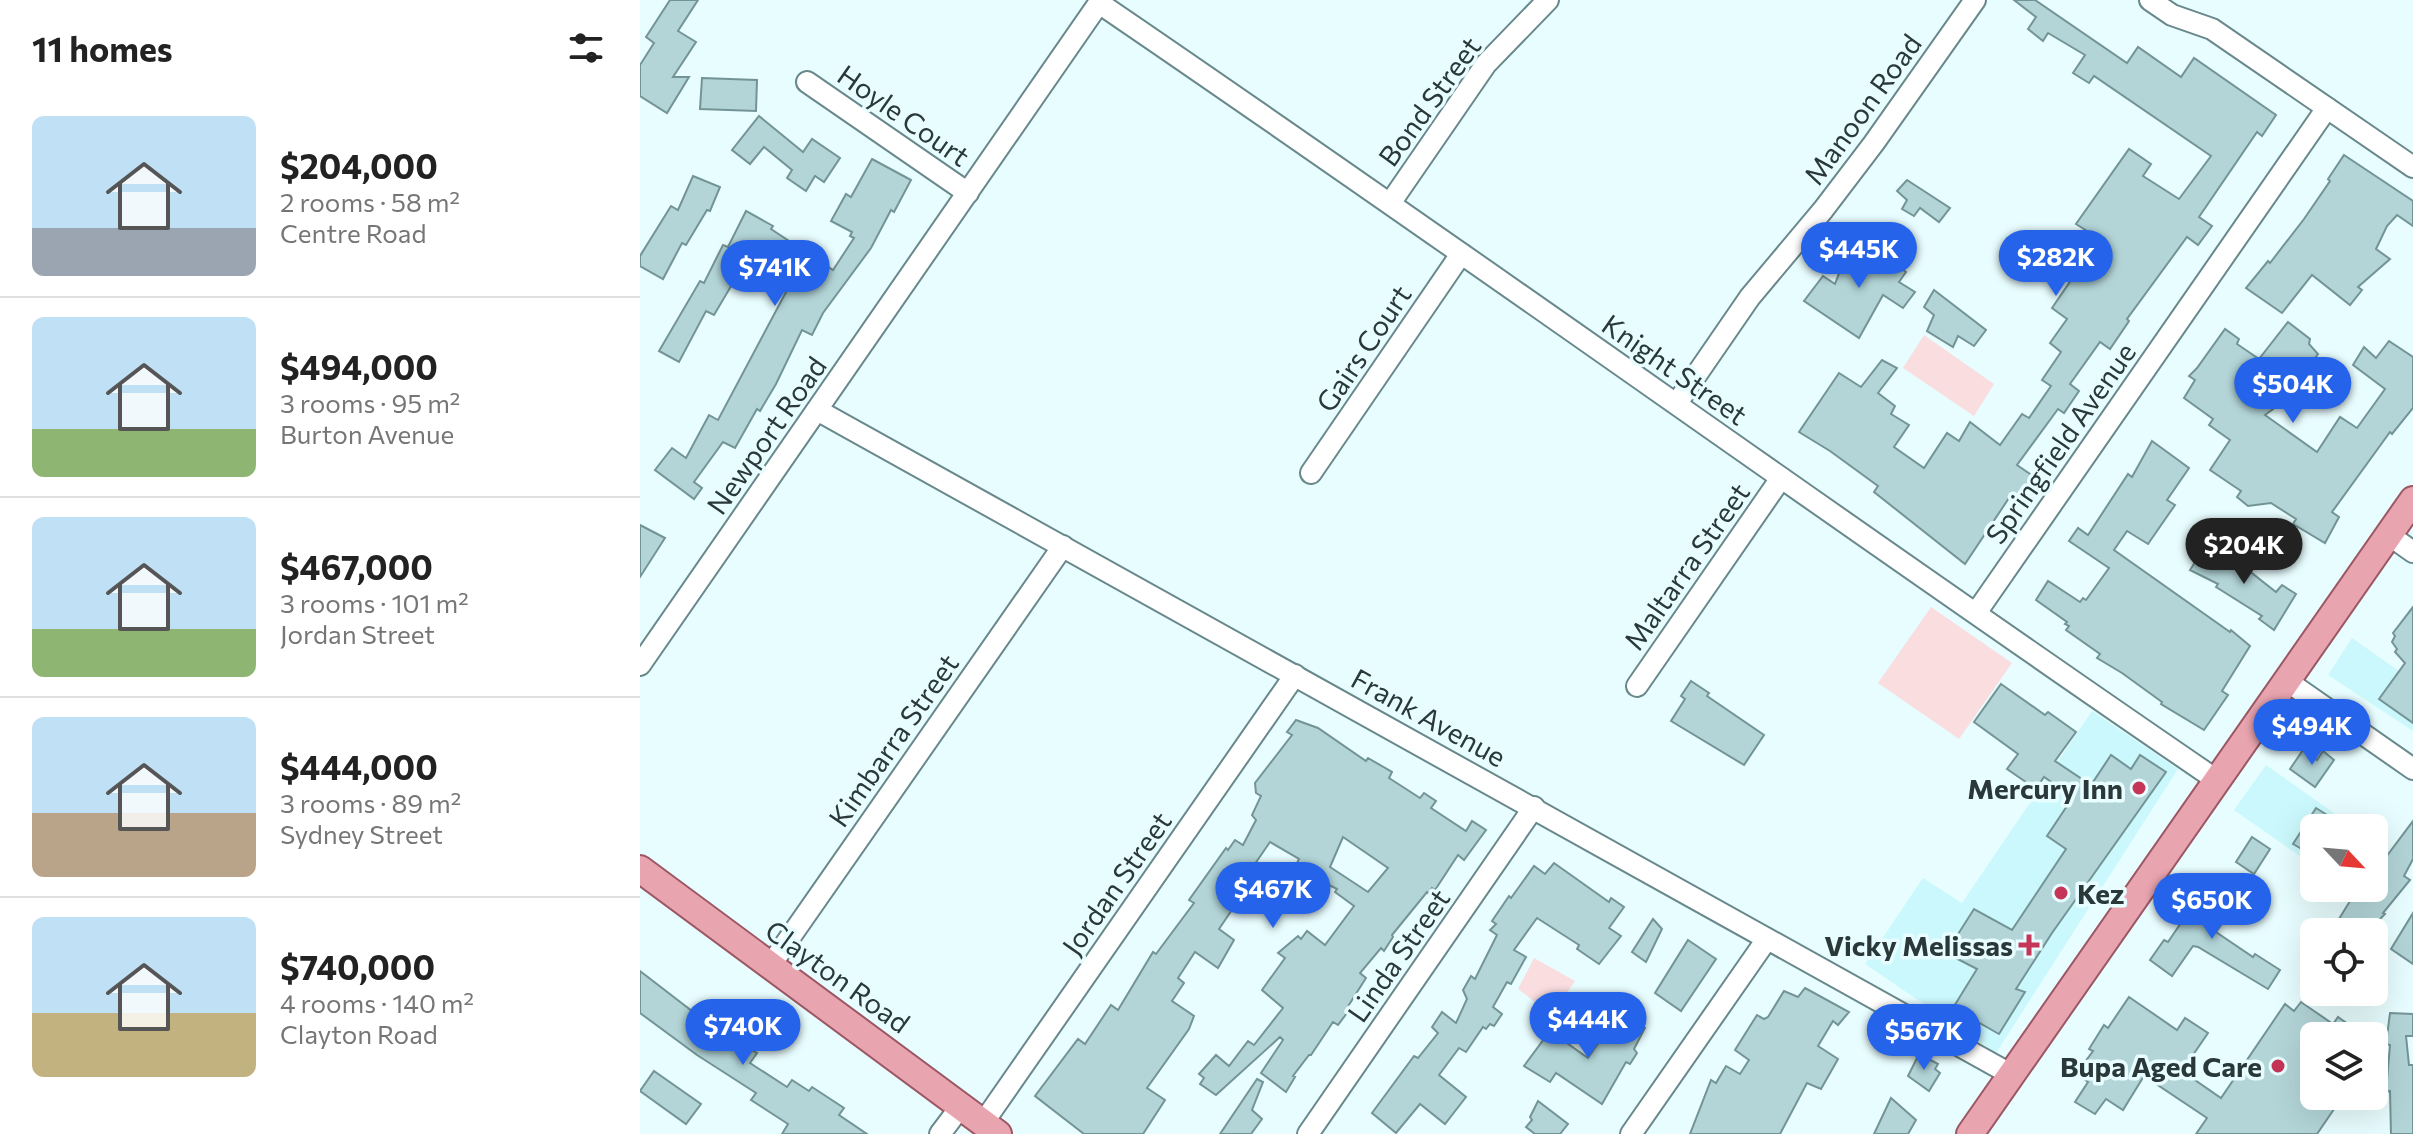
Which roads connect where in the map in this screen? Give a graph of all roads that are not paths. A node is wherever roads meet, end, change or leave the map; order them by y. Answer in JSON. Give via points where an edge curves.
{"nodes":[{"id":1,"x":1548,"y":0,"type":"edge"},
{"id":2,"x":1975,"y":0,"type":"edge"},
{"id":3,"x":2150,"y":0,"type":"edge"},
{"id":4,"x":1100,"y":1,"type":"edge"},
{"id":5,"x":807,"y":82,"type":"dead end"},
{"id":6,"x":2327,"y":108,"type":"junction"},
{"id":7,"x":2413,"y":167,"type":"edge"},
{"id":8,"x":968,"y":193,"type":"junction"},
{"id":9,"x":1391,"y":202,"type":"junction"},
{"id":10,"x":1461,"y":254,"type":"junction"},
{"id":11,"x":1677,"y":403,"type":"junction"},
{"id":12,"x":817,"y":410,"type":"junction"},
{"id":13,"x":1311,"y":473,"type":"dead end"},
{"id":14,"x":1781,"y":478,"type":"junction"},
{"id":15,"x":2413,"y":500,"type":"edge"},
{"id":16,"x":2389,"y":535,"type":"junction"},
{"id":17,"x":1063,"y":546,"type":"junction"},
{"id":18,"x":2413,"y":552,"type":"edge"},
{"id":19,"x":1976,"y":613,"type":"junction"},
{"id":20,"x":640,"y":665,"type":"edge"},
{"id":21,"x":1295,"y":675,"type":"junction"},
{"id":22,"x":2287,"y":681,"type":"junction"},
{"id":23,"x":1637,"y":686,"type":"dead end"},
{"id":24,"x":2413,"y":769,"type":"edge"},
{"id":25,"x":2218,"y":781,"type":"junction"},
{"id":26,"x":1534,"y":807,"type":"junction"},
{"id":27,"x":640,"y":869,"type":"edge"},
{"id":28,"x":1767,"y":939,"type":"junction"},
{"id":29,"x":770,"y":966,"type":"junction"},
{"id":30,"x":2012,"y":1075,"type":"junction"},
{"id":31,"x":961,"y":1106,"type":"junction"},
{"id":32,"x":990,"y":1128,"type":"edge"},
{"id":33,"x":940,"y":1134,"type":"edge"},
{"id":34,"x":1308,"y":1134,"type":"edge"},
{"id":35,"x":1631,"y":1134,"type":"edge"},
{"id":36,"x":1970,"y":1134,"type":"edge"}],
"edges":[{"from":1,"to":9,"type":"street","name":"Bond Street","via":[[1486,64]]},
{"from":2,"to":11,"type":"street","name":"Manoon Road","via":[[1874,143],[1750,297]]},
{"from":3,"to":6,"type":"street","via":[[2172,15],[2212,29]]},
{"from":4,"to":8,"type":"street","name":"Newport Road"},
{"from":4,"to":9,"type":"street","name":"Knight Street"},
{"from":5,"to":8,"type":"street","name":"Hoyle Court"},
{"from":6,"to":7,"type":"street"},
{"from":6,"to":19,"type":"street","name":"Springfield Avenue"},
{"from":8,"to":12,"type":"street","name":"Newport Road"},
{"from":9,"to":10,"type":"street","name":"Knight Street"},
{"from":10,"to":11,"type":"street","name":"Knight Street"},
{"from":10,"to":13,"type":"street","name":"Gairs Court"},
{"from":11,"to":14,"type":"street","name":"Knight Street"},
{"from":12,"to":17,"type":"street","name":"Frank Avenue"},
{"from":12,"to":20,"type":"street","name":"Newport Road"},
{"from":14,"to":19,"type":"street","name":"Knight Street"},
{"from":14,"to":23,"type":"street","name":"Maltarra Street"},
{"from":15,"to":16,"type":"main road"},
{"from":16,"to":18,"type":"street"},
{"from":16,"to":22,"type":"main road"},
{"from":17,"to":21,"type":"street","name":"Frank Avenue"},
{"from":17,"to":29,"type":"street","name":"Kimbarra Street"},
{"from":19,"to":25,"type":"street","name":"Knight Street"},
{"from":21,"to":26,"type":"street","name":"Frank Avenue"},
{"from":21,"to":32,"type":"street","name":"Jordan Street"},
{"from":22,"to":24,"type":"street"},
{"from":22,"to":25,"type":"main road"},
{"from":25,"to":30,"type":"main road"},
{"from":26,"to":28,"type":"street","name":"Frank Avenue"},
{"from":26,"to":34,"type":"street","name":"Linda Street"},
{"from":27,"to":29,"type":"main road","name":"Clayton Road"},
{"from":28,"to":30,"type":"street","name":"Frank Avenue"},
{"from":28,"to":35,"type":"street"},
{"from":29,"to":31,"type":"main road","name":"Clayton Road"},
{"from":30,"to":36,"type":"main road"},
{"from":31,"to":32,"type":"main road","name":"Clayton Road"},
{"from":31,"to":33,"type":"street"}]}
